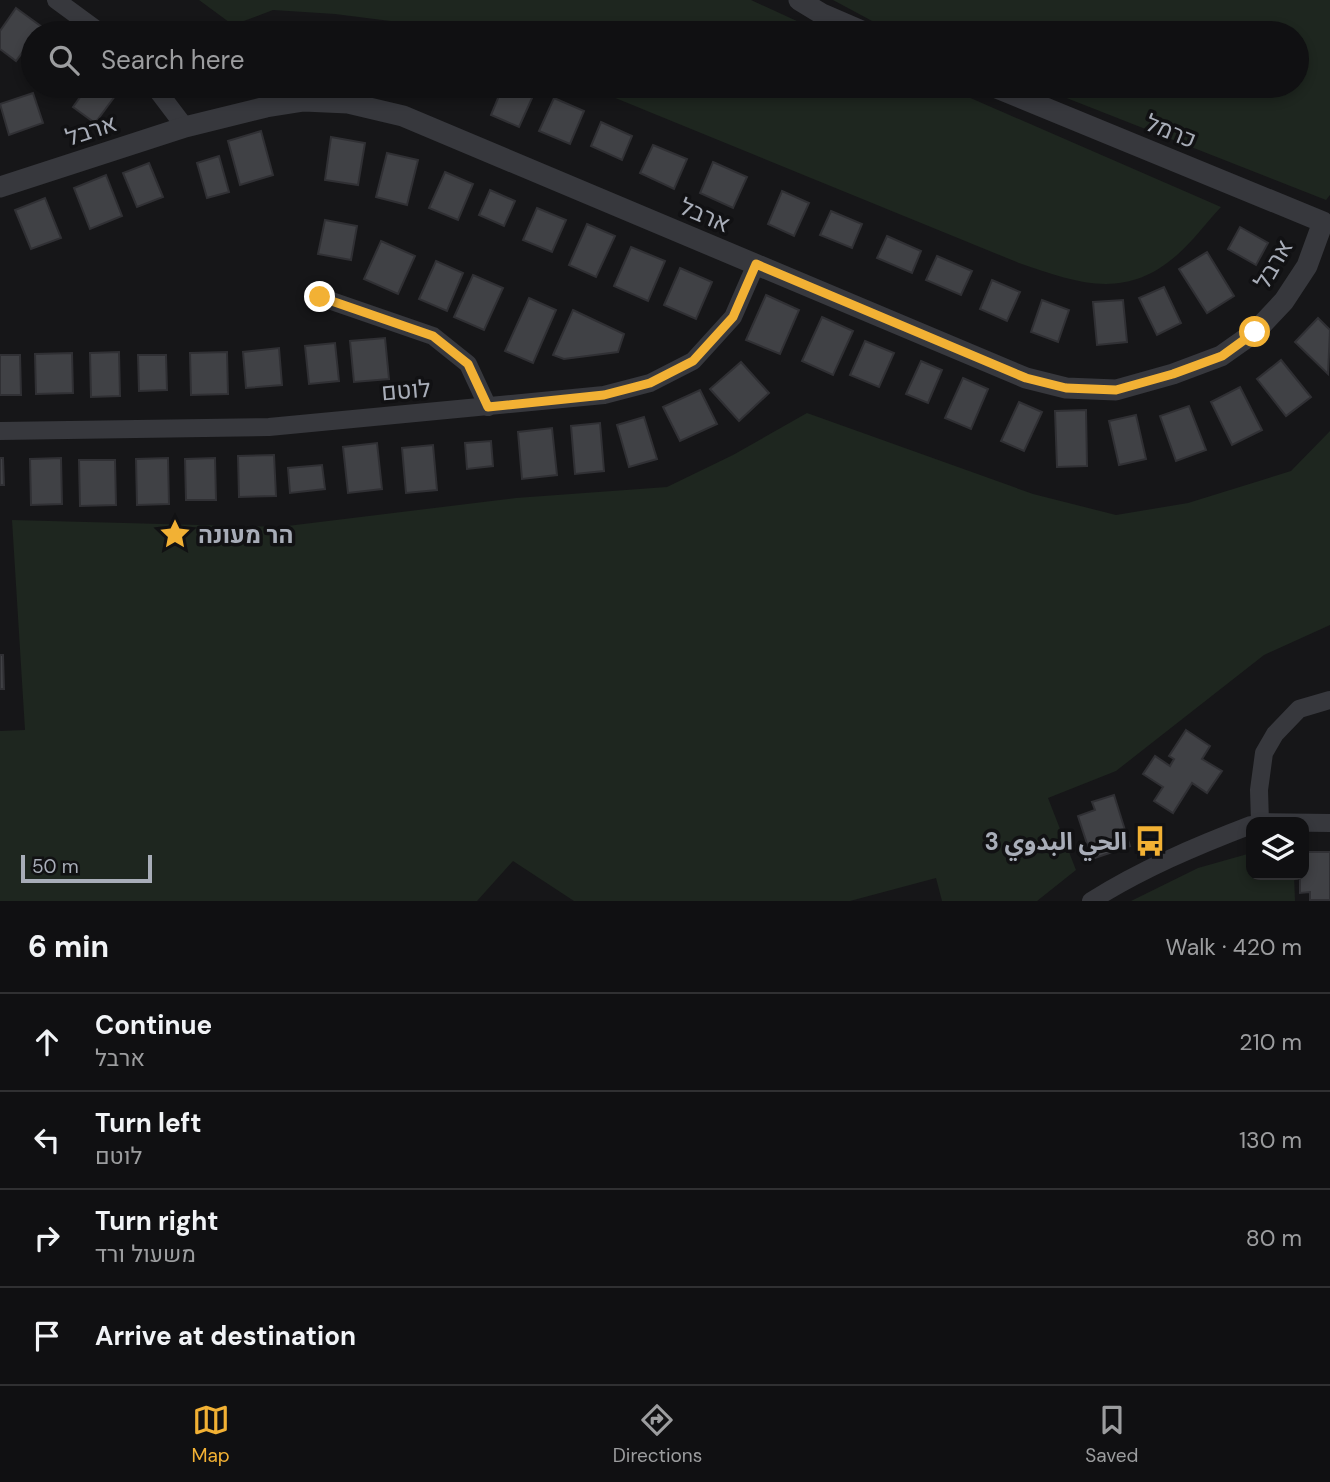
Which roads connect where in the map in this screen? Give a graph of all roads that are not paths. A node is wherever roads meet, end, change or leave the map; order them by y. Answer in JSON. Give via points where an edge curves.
{"nodes":[{"id":1,"x":56,"y":0,"type":"edge"},
{"id":2,"x":799,"y":0,"type":"edge"},
{"id":3,"x":85,"y":21,"type":"edge"},
{"id":4,"x":838,"y":21,"type":"edge"},
{"id":5,"x":162,"y":98,"type":"edge"},
{"id":6,"x":1021,"y":98,"type":"edge"},
{"id":7,"x":185,"y":127,"type":"junction"},
{"id":8,"x":0,"y":187,"type":"edge"},
{"id":9,"x":1326,"y":224,"type":"edge"},
{"id":10,"x":756,"y":264,"type":"junction"},
{"id":11,"x":320,"y":297,"type":"dead end"},
{"id":12,"x":488,"y":407,"type":"junction"},
{"id":13,"x":0,"y":431,"type":"edge"},
{"id":14,"x":1330,"y":700,"type":"edge"},
{"id":15,"x":1260,"y":817,"type":"edge"},
{"id":16,"x":1309,"y":822,"type":"edge"},
{"id":17,"x":1330,"y":822,"type":"edge"},
{"id":18,"x":1246,"y":827,"type":"edge"},
{"id":19,"x":1091,"y":901,"type":"edge"}],
"edges":[{"from":1,"to":3,"type":"street"},
{"from":2,"to":4,"type":"street"},
{"from":5,"to":7,"type":"street"},
{"from":6,"to":9,"type":"street","name":"כרמל"},
{"from":7,"to":8,"type":"street","name":"ארבל"},
{"from":7,"to":10,"type":"street","name":"ארבל","via":[[304,101],[348,103],[403,116]]},
{"from":9,"to":10,"type":"street","name":"ארבל","via":[[1284,301],[1255,332],[1222,356],[1116,390],[1066,388],[1026,378]]},
{"from":10,"to":12,"type":"street","name":"לוטם","via":[[733,317],[693,361],[650,383],[604,395]]},
{"from":11,"to":12,"type":"street","via":[[433,336],[468,364]]},
{"from":12,"to":13,"type":"street","name":"לוטם","via":[[269,427]]},
{"from":14,"to":15,"type":"street","via":[[1299,709],[1275,734],[1264,753]]},
{"from":16,"to":17,"type":"street"},
{"from":18,"to":19,"type":"street","via":[[1195,846]]}]}
